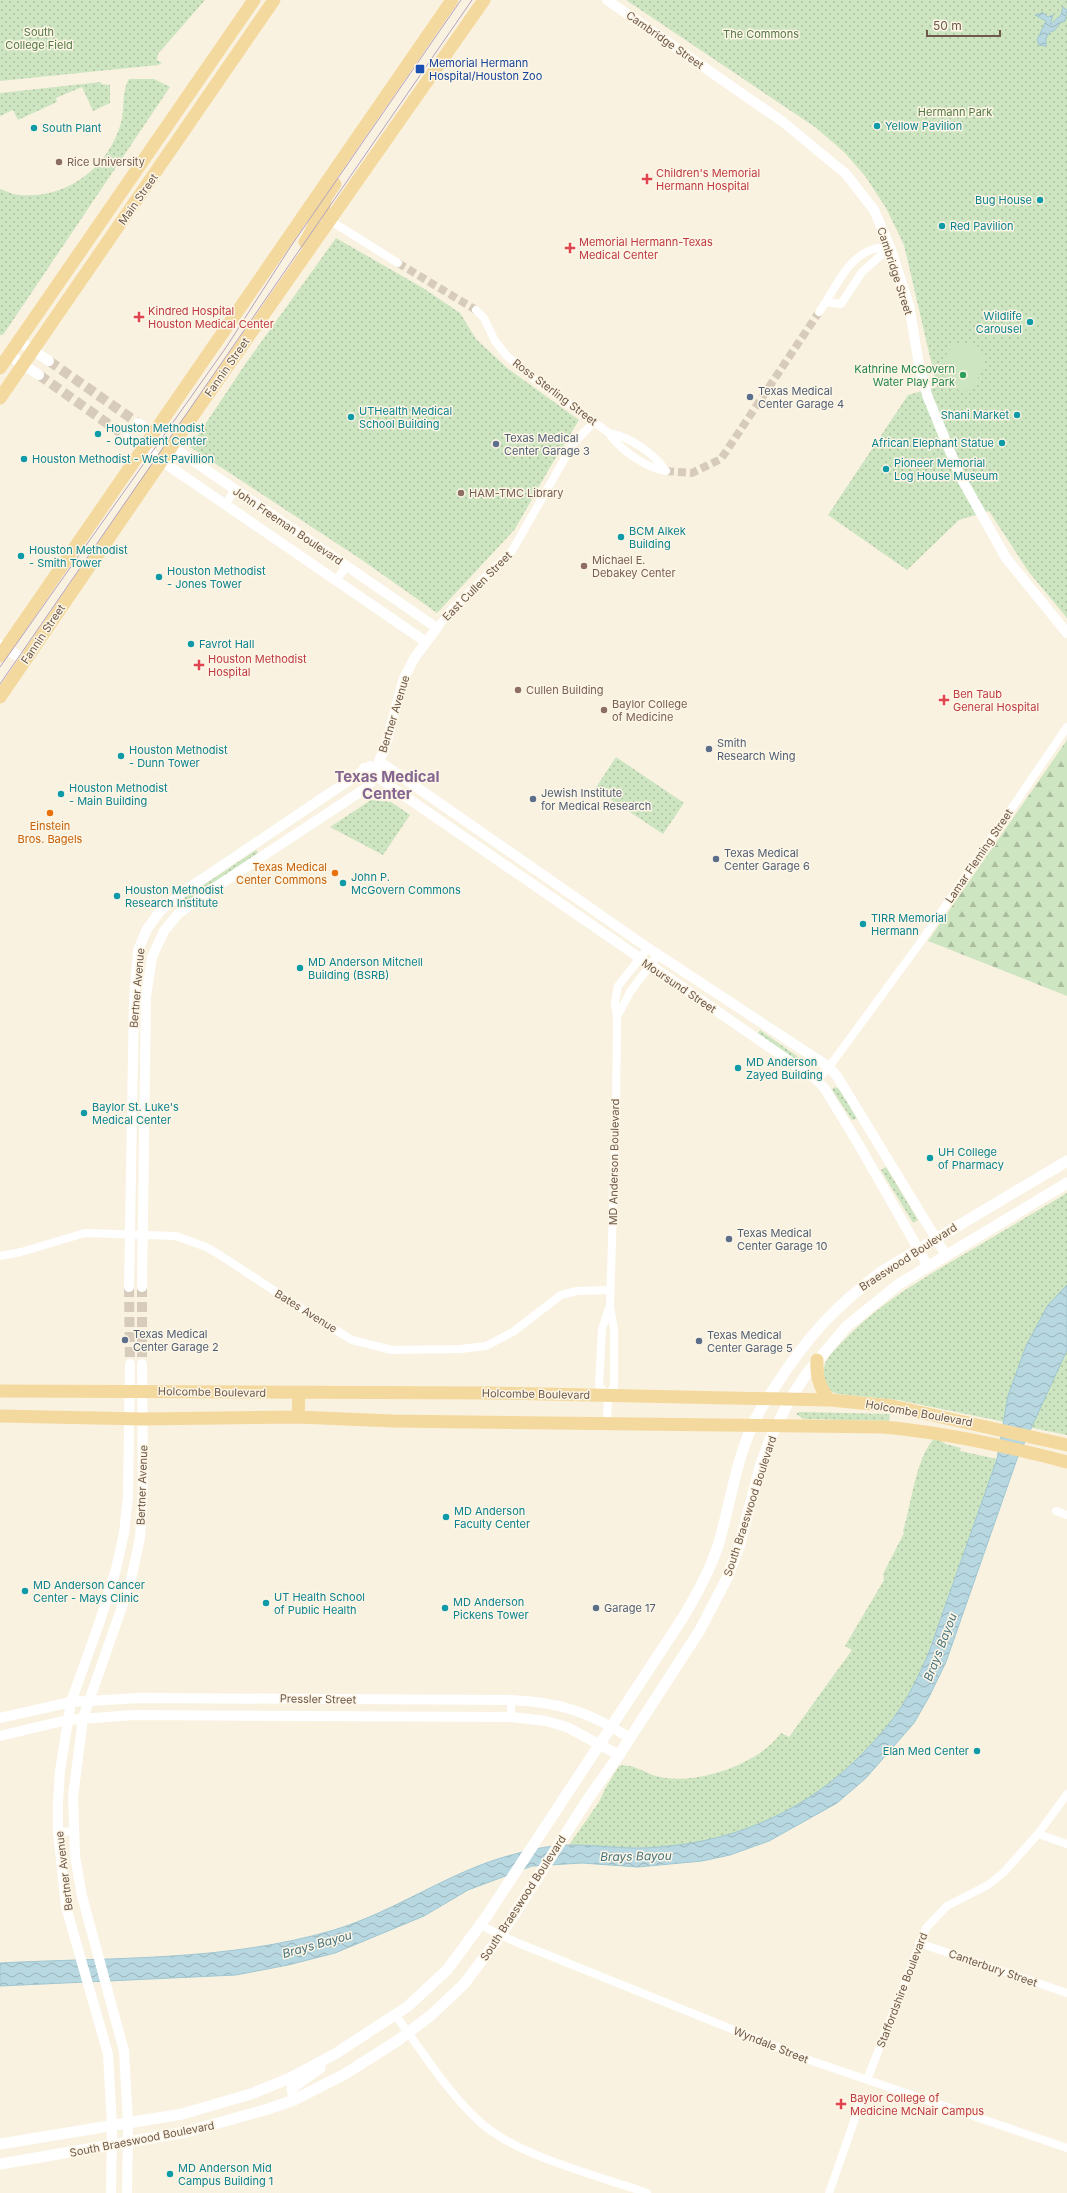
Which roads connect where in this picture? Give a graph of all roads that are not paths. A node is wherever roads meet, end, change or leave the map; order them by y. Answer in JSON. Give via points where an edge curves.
{"nodes":[{"id":1,"x":254,"y":0,"type":"edge"},
{"id":2,"x":274,"y":0,"type":"edge"},
{"id":3,"x":452,"y":0,"type":"edge"},
{"id":4,"x":484,"y":0,"type":"edge"},
{"id":5,"x":607,"y":0,"type":"edge"},
{"id":6,"x":345,"y":156,"type":"junction"},
{"id":7,"x":310,"y":206,"type":"junction"},
{"id":8,"x":329,"y":220,"type":"junction"},
{"id":9,"x":890,"y":247,"type":"junction"},
{"id":10,"x":398,"y":263,"type":"tunnel mouth"},
{"id":11,"x":284,"y":284,"type":"junction"},
{"id":12,"x":826,"y":302,"type":"junction"},
{"id":13,"x":476,"y":310,"type":"tunnel mouth"},
{"id":14,"x":819,"y":312,"type":"tunnel mouth"},
{"id":15,"x":19,"y":341,"type":"junction"},
{"id":16,"x":33,"y":351,"type":"junction"},
{"id":17,"x":9,"y":355,"type":"junction"},
{"id":18,"x":49,"y":361,"type":"tunnel mouth"},
{"id":19,"x":23,"y":365,"type":"junction"},
{"id":20,"x":0,"y":368,"type":"edge"},
{"id":21,"x":39,"y":375,"type":"tunnel mouth"},
{"id":22,"x":0,"y":398,"type":"edge"},
{"id":23,"x":594,"y":422,"type":"junction"},
{"id":24,"x":138,"y":423,"type":"tunnel mouth"},
{"id":25,"x":609,"y":433,"type":"junction"},
{"id":26,"x":154,"y":434,"type":"junction"},
{"id":27,"x":128,"y":438,"type":"tunnel mouth"},
{"id":28,"x":172,"y":446,"type":"junction"},
{"id":29,"x":144,"y":448,"type":"junction"},
{"id":30,"x":162,"y":461,"type":"junction"},
{"id":31,"x":235,"y":490,"type":"junction"},
{"id":32,"x":225,"y":505,"type":"junction"},
{"id":33,"x":347,"y":566,"type":"junction"},
{"id":34,"x":336,"y":580,"type":"junction"},
{"id":35,"x":437,"y":628,"type":"junction"},
{"id":36,"x":1067,"y":633,"type":"edge"},
{"id":37,"x":426,"y":642,"type":"junction"},
{"id":38,"x":2,"y":650,"type":"edge"},
{"id":39,"x":25,"y":660,"type":"junction"},
{"id":40,"x":0,"y":697,"type":"edge"},
{"id":41,"x":1067,"y":727,"type":"edge"},
{"id":42,"x":379,"y":762,"type":"junction"},
{"id":43,"x":364,"y":768,"type":"junction"},
{"id":44,"x":375,"y":777,"type":"junction"},
{"id":45,"x":648,"y":948,"type":"junction"},
{"id":46,"x":658,"y":955,"type":"junction"},
{"id":47,"x":638,"y":958,"type":"junction"},
{"id":48,"x":650,"y":966,"type":"junction"},
{"id":49,"x":617,"y":1018,"type":"junction"},
{"id":50,"x":829,"y":1067,"type":"junction"},
{"id":51,"x":817,"y":1080,"type":"junction"},
{"id":52,"x":1067,"y":1161,"type":"edge"},
{"id":53,"x":1067,"y":1183,"type":"edge"},
{"id":54,"x":130,"y":1235,"type":"junction"},
{"id":55,"x":142,"y":1235,"type":"junction"},
{"id":56,"x":936,"y":1238,"type":"junction"},
{"id":57,"x":918,"y":1249,"type":"junction"},
{"id":58,"x":946,"y":1255,"type":"junction"},
{"id":59,"x":0,"y":1256,"type":"edge"},
{"id":60,"x":928,"y":1266,"type":"junction"},
{"id":61,"x":130,"y":1287,"type":"tunnel mouth"},
{"id":62,"x":142,"y":1287,"type":"tunnel mouth"},
{"id":63,"x":610,"y":1290,"type":"junction"},
{"id":64,"x":610,"y":1307,"type":"junction"},
{"id":65,"x":817,"y":1360,"type":"junction"},
{"id":66,"x":130,"y":1364,"type":"tunnel mouth"},
{"id":67,"x":142,"y":1364,"type":"tunnel mouth"},
{"id":68,"x":0,"y":1391,"type":"edge"},
{"id":69,"x":128,"y":1391,"type":"junction"},
{"id":70,"x":143,"y":1391,"type":"junction"},
{"id":71,"x":299,"y":1393,"type":"junction"},
{"id":72,"x":608,"y":1395,"type":"junction"},
{"id":73,"x":767,"y":1399,"type":"junction"},
{"id":74,"x":790,"y":1399,"type":"junction"},
{"id":75,"x":830,"y":1400,"type":"junction"},
{"id":76,"x":0,"y":1416,"type":"edge"},
{"id":77,"x":298,"y":1417,"type":"junction"},
{"id":78,"x":128,"y":1418,"type":"junction"},
{"id":79,"x":143,"y":1418,"type":"junction"},
{"id":80,"x":607,"y":1423,"type":"junction"},
{"id":81,"x":752,"y":1426,"type":"junction"},
{"id":82,"x":776,"y":1426,"type":"junction"},
{"id":83,"x":1066,"y":1445,"type":"edge"},
{"id":84,"x":1064,"y":1461,"type":"edge"},
{"id":85,"x":1056,"y":1511,"type":"dead end"},
{"id":86,"x":1067,"y":1514,"type":"edge"},
{"id":87,"x":107,"y":1598,"type":"junction"},
{"id":88,"x":124,"y":1603,"type":"junction"},
{"id":89,"x":212,"y":1698,"type":"junction"},
{"id":90,"x":89,"y":1700,"type":"junction"},
{"id":91,"x":352,"y":1700,"type":"junction"},
{"id":92,"x":375,"y":1700,"type":"junction"},
{"id":93,"x":511,"y":1700,"type":"junction"},
{"id":94,"x":71,"y":1702,"type":"junction"},
{"id":95,"x":211,"y":1715,"type":"junction"},
{"id":96,"x":352,"y":1717,"type":"junction"},
{"id":97,"x":375,"y":1717,"type":"junction"},
{"id":98,"x":511,"y":1717,"type":"junction"},
{"id":99,"x":0,"y":1718,"type":"edge"},
{"id":100,"x":83,"y":1718,"type":"junction"},
{"id":101,"x":67,"y":1720,"type":"junction"},
{"id":102,"x":612,"y":1726,"type":"junction"},
{"id":103,"x":0,"y":1736,"type":"edge"},
{"id":104,"x":630,"y":1738,"type":"junction"},
{"id":105,"x":600,"y":1744,"type":"junction"},
{"id":106,"x":619,"y":1755,"type":"junction"},
{"id":107,"x":1067,"y":1794,"type":"edge"},
{"id":108,"x":74,"y":1831,"type":"junction"},
{"id":109,"x":58,"y":1832,"type":"junction"},
{"id":110,"x":1038,"y":1834,"type":"junction"},
{"id":111,"x":1067,"y":1844,"type":"edge"},
{"id":112,"x":483,"y":1921,"type":"junction"},
{"id":113,"x":501,"y":1935,"type":"junction"},
{"id":114,"x":919,"y":1943,"type":"junction"},
{"id":115,"x":1067,"y":1994,"type":"edge"},
{"id":116,"x":396,"y":2016,"type":"junction"},
{"id":117,"x":409,"y":2033,"type":"junction"},
{"id":118,"x":335,"y":2054,"type":"junction"},
{"id":119,"x":867,"y":2080,"type":"junction"},
{"id":120,"x":294,"y":2100,"type":"junction"},
{"id":121,"x":232,"y":2101,"type":"junction"},
{"id":122,"x":861,"y":2101,"type":"dead end"},
{"id":123,"x":238,"y":2120,"type":"junction"},
{"id":124,"x":128,"y":2123,"type":"junction"},
{"id":125,"x":112,"y":2126,"type":"junction"},
{"id":126,"x":128,"y":2142,"type":"junction"},
{"id":127,"x":0,"y":2144,"type":"edge"},
{"id":128,"x":112,"y":2145,"type":"junction"},
{"id":129,"x":1067,"y":2148,"type":"edge"},
{"id":130,"x":0,"y":2164,"type":"edge"},
{"id":131,"x":111,"y":2193,"type":"edge"},
{"id":132,"x":127,"y":2193,"type":"edge"},
{"id":133,"x":647,"y":2193,"type":"edge"},
{"id":134,"x":829,"y":2193,"type":"edge"}],
"edges":[{"from":1,"to":15,"type":"main road","name":"Main Street"},
{"from":2,"to":16,"type":"main road","name":"Main Street"},
{"from":3,"to":6,"type":"main road","name":"Fannin Street"},
{"from":4,"to":8,"type":"main road","name":"Fannin Street"},
{"from":5,"to":9,"type":"street","name":"Cambridge Street","via":[[783,122],[846,174],[874,210]]},
{"from":6,"to":7,"type":"main road","name":"Fannin Street"},
{"from":6,"to":8,"type":"main road","via":[[343,172],[326,197],[323,209]]},
{"from":7,"to":8,"type":"street"},
{"from":7,"to":11,"type":"main road","via":[[315,218],[313,230],[293,260]]},
{"from":7,"to":26,"type":"main road","name":"Fannin Street"},
{"from":8,"to":10,"type":"street"},
{"from":8,"to":11,"type":"main road","name":"Fannin Street"},
{"from":9,"to":12,"type":"street","via":[[874,249],[859,257]]},
{"from":9,"to":12,"type":"street","via":[[862,272],[841,304]]},
{"from":9,"to":36,"type":"street","name":"Cambridge Street","via":[[909,305],[918,365],[927,395],[960,476],[1006,558]]},
{"from":11,"to":28,"type":"main road","name":"Fannin Street"},
{"from":12,"to":14,"type":"street"},
{"from":13,"to":23,"type":"street","name":"Ross Sterling Street","via":[[484,318],[507,356]]},
{"from":15,"to":16,"type":"street"},
{"from":15,"to":17,"type":"main road","name":"Main Street"},
{"from":16,"to":18,"type":"street"},
{"from":16,"to":19,"type":"main road","name":"Main Street"},
{"from":17,"to":19,"type":"street"},
{"from":17,"to":20,"type":"main road","name":"Main Street"},
{"from":19,"to":21,"type":"street"},
{"from":19,"to":22,"type":"main road","name":"Main Street"},
{"from":23,"to":25,"type":"street","name":"Ross Sterling Street"},
{"from":23,"to":35,"type":"street","name":"East Cullen Street","via":[[573,444],[512,551],[451,610]]},
{"from":24,"to":26,"type":"street","name":"John Freeman Boulevard"},
{"from":25,"to":25,"type":"street","via":[[615,443],[654,470],[666,472],[659,461],[648,452],[620,435]]},
{"from":26,"to":28,"type":"street","name":"John Freeman Boulevard"},
{"from":26,"to":29,"type":"main road","name":"Fannin Street"},
{"from":27,"to":29,"type":"street","name":"John Freeman Boulevard"},
{"from":28,"to":30,"type":"main road","name":"Fannin Street"},
{"from":28,"to":31,"type":"street","name":"John Freeman Boulevard"},
{"from":29,"to":30,"type":"street","name":"John Freeman Boulevard"},
{"from":29,"to":38,"type":"main road","name":"Fannin Street"},
{"from":30,"to":32,"type":"street","name":"John Freeman Boulevard"},
{"from":30,"to":39,"type":"main road","name":"Fannin Street"},
{"from":31,"to":32,"type":"street"},
{"from":31,"to":33,"type":"street","name":"John Freeman Boulevard"},
{"from":32,"to":34,"type":"street","name":"John Freeman Boulevard"},
{"from":33,"to":34,"type":"street"},
{"from":33,"to":35,"type":"street","name":"John Freeman Boulevard"},
{"from":34,"to":37,"type":"street","name":"John Freeman Boulevard"},
{"from":35,"to":37,"type":"street","name":"Bertner Avenue"},
{"from":37,"to":42,"type":"street","name":"Bertner Avenue","via":[[415,656],[404,678],[386,748]]},
{"from":38,"to":39,"type":"main road"},
{"from":39,"to":40,"type":"main road","name":"Fannin Street"},
{"from":41,"to":50,"type":"street","name":"Lamar Fleming Street","via":[[920,943]]},
{"from":42,"to":43,"type":"street","name":"Bertner Avenue"},
{"from":42,"to":44,"type":"street","name":"Bertner Avenue"},
{"from":42,"to":45,"type":"street","name":"Moursund Street"},
{"from":43,"to":44,"type":"street","name":"Moursund Street"},
{"from":43,"to":54,"type":"street","name":"Bertner Avenue","via":[[349,781],[186,890],[161,910],[147,929],[138,950],[134,1000]]},
{"from":44,"to":47,"type":"street","name":"Moursund Street"},
{"from":44,"to":55,"type":"street","name":"Bertner Avenue","via":[[366,788],[340,806],[205,894],[178,914],[164,931],[152,957],[146,997]]},
{"from":45,"to":46,"type":"street","name":"Moursund Street"},
{"from":45,"to":47,"type":"street","name":"MD Anderson Boulevard"},
{"from":46,"to":48,"type":"street","name":"MD Anderson Boulevard"},
{"from":46,"to":50,"type":"street","name":"Moursund Street"},
{"from":47,"to":48,"type":"street","name":"Moursund Street"},
{"from":47,"to":49,"type":"street","name":"MD Anderson Boulevard","via":[[618,986],[614,1002]]},
{"from":48,"to":49,"type":"street","name":"MD Anderson Boulevard","via":[[630,992]]},
{"from":48,"to":51,"type":"street","name":"Moursund Street"},
{"from":49,"to":63,"type":"street","name":"MD Anderson Boulevard"},
{"from":50,"to":51,"type":"street","name":"Lamar Fleming Street"},
{"from":50,"to":56,"type":"street","name":"Moursund Street","via":[[837,1076]]},
{"from":51,"to":57,"type":"street","name":"Moursund Street","via":[[859,1145]]},
{"from":52,"to":56,"type":"main road","name":"Braeswood Boulevard"},
{"from":53,"to":58,"type":"main road","name":"Braeswood Boulevard"},
{"from":54,"to":55,"type":"street","name":"Bates Avenue"},
{"from":54,"to":59,"type":"street","name":"Bates Avenue","via":[[85,1233]]},
{"from":54,"to":61,"type":"street","name":"Bertner Avenue"},
{"from":55,"to":62,"type":"street","name":"Bertner Avenue"},
{"from":55,"to":63,"type":"street","name":"Bates Avenue","via":[[176,1236],[206,1247],[352,1340],[392,1350],[486,1346],[513,1332],[561,1295],[577,1291]]},
{"from":56,"to":57,"type":"main road","name":"Braeswood Boulevard"},
{"from":56,"to":58,"type":"street","name":"Moursund Street"},
{"from":57,"to":60,"type":"street","name":"Moursund Street"},
{"from":57,"to":73,"type":"main road","name":"Braeswood Boulevard","via":[[856,1290],[832,1312],[808,1338]]},
{"from":58,"to":60,"type":"main road","name":"Braeswood Boulevard"},
{"from":60,"to":65,"type":"main road","name":"Braeswood Boulevard","via":[[871,1305],[847,1326]]},
{"from":63,"to":64,"type":"street","name":"MD Anderson Boulevard"},
{"from":64,"to":72,"type":"street","name":"MD Anderson Boulevard","via":[[614,1329],[614,1387]]},
{"from":64,"to":72,"type":"street","name":"MD Anderson Boulevard","via":[[602,1329],[599,1386]]},
{"from":65,"to":74,"type":"main road","name":"Braeswood Boulevard"},
{"from":65,"to":75,"type":"main road","via":[[818,1378]]},
{"from":66,"to":69,"type":"street","name":"Bertner Avenue"},
{"from":67,"to":70,"type":"street","name":"Bertner Avenue"},
{"from":68,"to":69,"type":"main road","name":"Holcombe Boulevard"},
{"from":69,"to":70,"type":"main road","name":"Holcombe Boulevard"},
{"from":69,"to":78,"type":"street","name":"Bertner Avenue"},
{"from":70,"to":71,"type":"main road","name":"Holcombe Boulevard"},
{"from":70,"to":79,"type":"street","name":"Bertner Avenue"},
{"from":71,"to":72,"type":"main road","name":"Holcombe Boulevard"},
{"from":71,"to":77,"type":"main road"},
{"from":72,"to":73,"type":"main road","name":"Holcombe Boulevard"},
{"from":72,"to":80,"type":"street","name":"MD Anderson Boulevard"},
{"from":73,"to":74,"type":"main road","name":"Holcombe Boulevard"},
{"from":73,"to":81,"type":"main road","name":"Braeswood Boulevard"},
{"from":74,"to":75,"type":"main road","name":"Holcombe Boulevard"},
{"from":74,"to":82,"type":"main road","name":"Braeswood Boulevard"},
{"from":75,"to":83,"type":"main road","name":"Holcombe Boulevard","via":[[892,1406]]},
{"from":76,"to":78,"type":"main road","name":"Holcombe Boulevard"},
{"from":77,"to":79,"type":"main road","name":"Holcombe Boulevard"},
{"from":77,"to":80,"type":"main road","name":"Holcombe Boulevard","via":[[393,1421]]},
{"from":78,"to":79,"type":"main road","name":"Holcombe Boulevard"},
{"from":78,"to":87,"type":"street","name":"Bertner Avenue","via":[[128,1496],[124,1532]]},
{"from":79,"to":88,"type":"street","name":"Bertner Avenue","via":[[140,1538]]},
{"from":80,"to":81,"type":"main road","name":"Holcombe Boulevard"},
{"from":81,"to":82,"type":"main road","name":"Holcombe Boulevard"},
{"from":81,"to":102,"type":"main road","name":"South Braeswood Boulevard","via":[[730,1494],[718,1545],[707,1573],[682,1620]]},
{"from":82,"to":84,"type":"main road","name":"Holcombe Boulevard","via":[[923,1430]]},
{"from":82,"to":104,"type":"main road","name":"South Braeswood Boulevard","via":[[760,1467],[739,1547],[727,1578],[700,1630]]},
{"from":85,"to":86,"type":"street"},
{"from":87,"to":88,"type":"street"},
{"from":87,"to":94,"type":"street","name":"Bertner Avenue"},
{"from":88,"to":90,"type":"street","name":"Bertner Avenue"},
{"from":89,"to":90,"type":"street","name":"Pressler Street"},
{"from":89,"to":91,"type":"street","name":"Pressler Street"},
{"from":89,"to":95,"type":"street"},
{"from":90,"to":94,"type":"street","name":"Pressler Street"},
{"from":90,"to":100,"type":"street","name":"Bertner Avenue"},
{"from":91,"to":92,"type":"street","name":"Pressler Street"},
{"from":91,"to":96,"type":"street"},
{"from":92,"to":93,"type":"street","name":"Pressler Street"},
{"from":92,"to":97,"type":"street"},
{"from":93,"to":98,"type":"street"},
{"from":93,"to":102,"type":"street","name":"Pressler Street","via":[[544,1702],[568,1707]]},
{"from":94,"to":99,"type":"street","name":"Pressler Street"},
{"from":94,"to":101,"type":"street","name":"Bertner Avenue"},
{"from":95,"to":96,"type":"street","name":"Pressler Street"},
{"from":95,"to":100,"type":"street","name":"Pressler Street"},
{"from":96,"to":97,"type":"street","name":"Pressler Street"},
{"from":97,"to":98,"type":"street","name":"Pressler Street"},
{"from":98,"to":105,"type":"street","name":"Pressler Street","via":[[546,1720],[567,1726]]},
{"from":100,"to":101,"type":"street","name":"Pressler Street"},
{"from":100,"to":108,"type":"street","name":"Bertner Avenue","via":[[74,1779]]},
{"from":101,"to":103,"type":"street","name":"Pressler Street"},
{"from":101,"to":109,"type":"street","name":"Bertner Avenue","via":[[60,1771]]},
{"from":102,"to":104,"type":"street","name":"Pressler Street"},
{"from":102,"to":105,"type":"main road","name":"South Braeswood Boulevard"},
{"from":104,"to":106,"type":"main road","name":"South Braeswood Boulevard"},
{"from":105,"to":106,"type":"street","name":"Pressler Street"},
{"from":105,"to":112,"type":"main road","name":"South Braeswood Boulevard"},
{"from":106,"to":113,"type":"main road","name":"South Braeswood Boulevard"},
{"from":107,"to":110,"type":"street","name":"Staffordshire Boulevard"},
{"from":108,"to":109,"type":"street"},
{"from":108,"to":124,"type":"street","name":"Bertner Avenue","via":[[75,1856],[82,1896],[124,2051]]},
{"from":109,"to":125,"type":"street","name":"Bertner Avenue","via":[[66,1907],[108,2054]]},
{"from":110,"to":111,"type":"street"},
{"from":110,"to":114,"type":"street","name":"Staffordshire Boulevard","via":[[1004,1872],[988,1885],[947,1906],[936,1916],[926,1928]]},
{"from":112,"to":113,"type":"street","name":"Wyndale Street"},
{"from":112,"to":116,"type":"main road","name":"South Braeswood Boulevard","via":[[447,1970]]},
{"from":113,"to":117,"type":"main road","name":"South Braeswood Boulevard","via":[[464,1984]]},
{"from":113,"to":119,"type":"street","name":"Wyndale Street","via":[[806,2059]]},
{"from":114,"to":115,"type":"street","name":"Canterbury Street"},
{"from":114,"to":119,"type":"street","name":"Staffordshire Boulevard"},
{"from":116,"to":117,"type":"street"},
{"from":116,"to":118,"type":"main road","name":"South Braeswood Boulevard"},
{"from":117,"to":120,"type":"main road","name":"South Braeswood Boulevard","via":[[345,2074]]},
{"from":117,"to":133,"type":"street","via":[[446,2085],[482,2124],[511,2143],[535,2154]]},
{"from":118,"to":120,"type":"main road","via":[[317,2071],[292,2088]]},
{"from":118,"to":121,"type":"main road","name":"South Braeswood Boulevard","via":[[271,2087]]},
{"from":119,"to":129,"type":"street","name":"Wyndale Street"},
{"from":120,"to":123,"type":"main road","name":"South Braeswood Boulevard"},
{"from":121,"to":123,"type":"main road"},
{"from":121,"to":124,"type":"main road","name":"South Braeswood Boulevard","via":[[182,2114]]},
{"from":122,"to":134,"type":"street"},
{"from":123,"to":126,"type":"main road","name":"South Braeswood Boulevard"},
{"from":124,"to":125,"type":"main road","name":"South Braeswood Boulevard"},
{"from":124,"to":126,"type":"street","name":"Bertner Avenue"},
{"from":125,"to":127,"type":"main road","name":"South Braeswood Boulevard"},
{"from":125,"to":128,"type":"street","name":"Bertner Avenue"},
{"from":126,"to":128,"type":"main road","name":"South Braeswood Boulevard"},
{"from":126,"to":132,"type":"street","name":"Bertner Avenue"},
{"from":128,"to":130,"type":"main road","name":"South Braeswood Boulevard"},
{"from":128,"to":131,"type":"street","name":"Bertner Avenue"}]}
